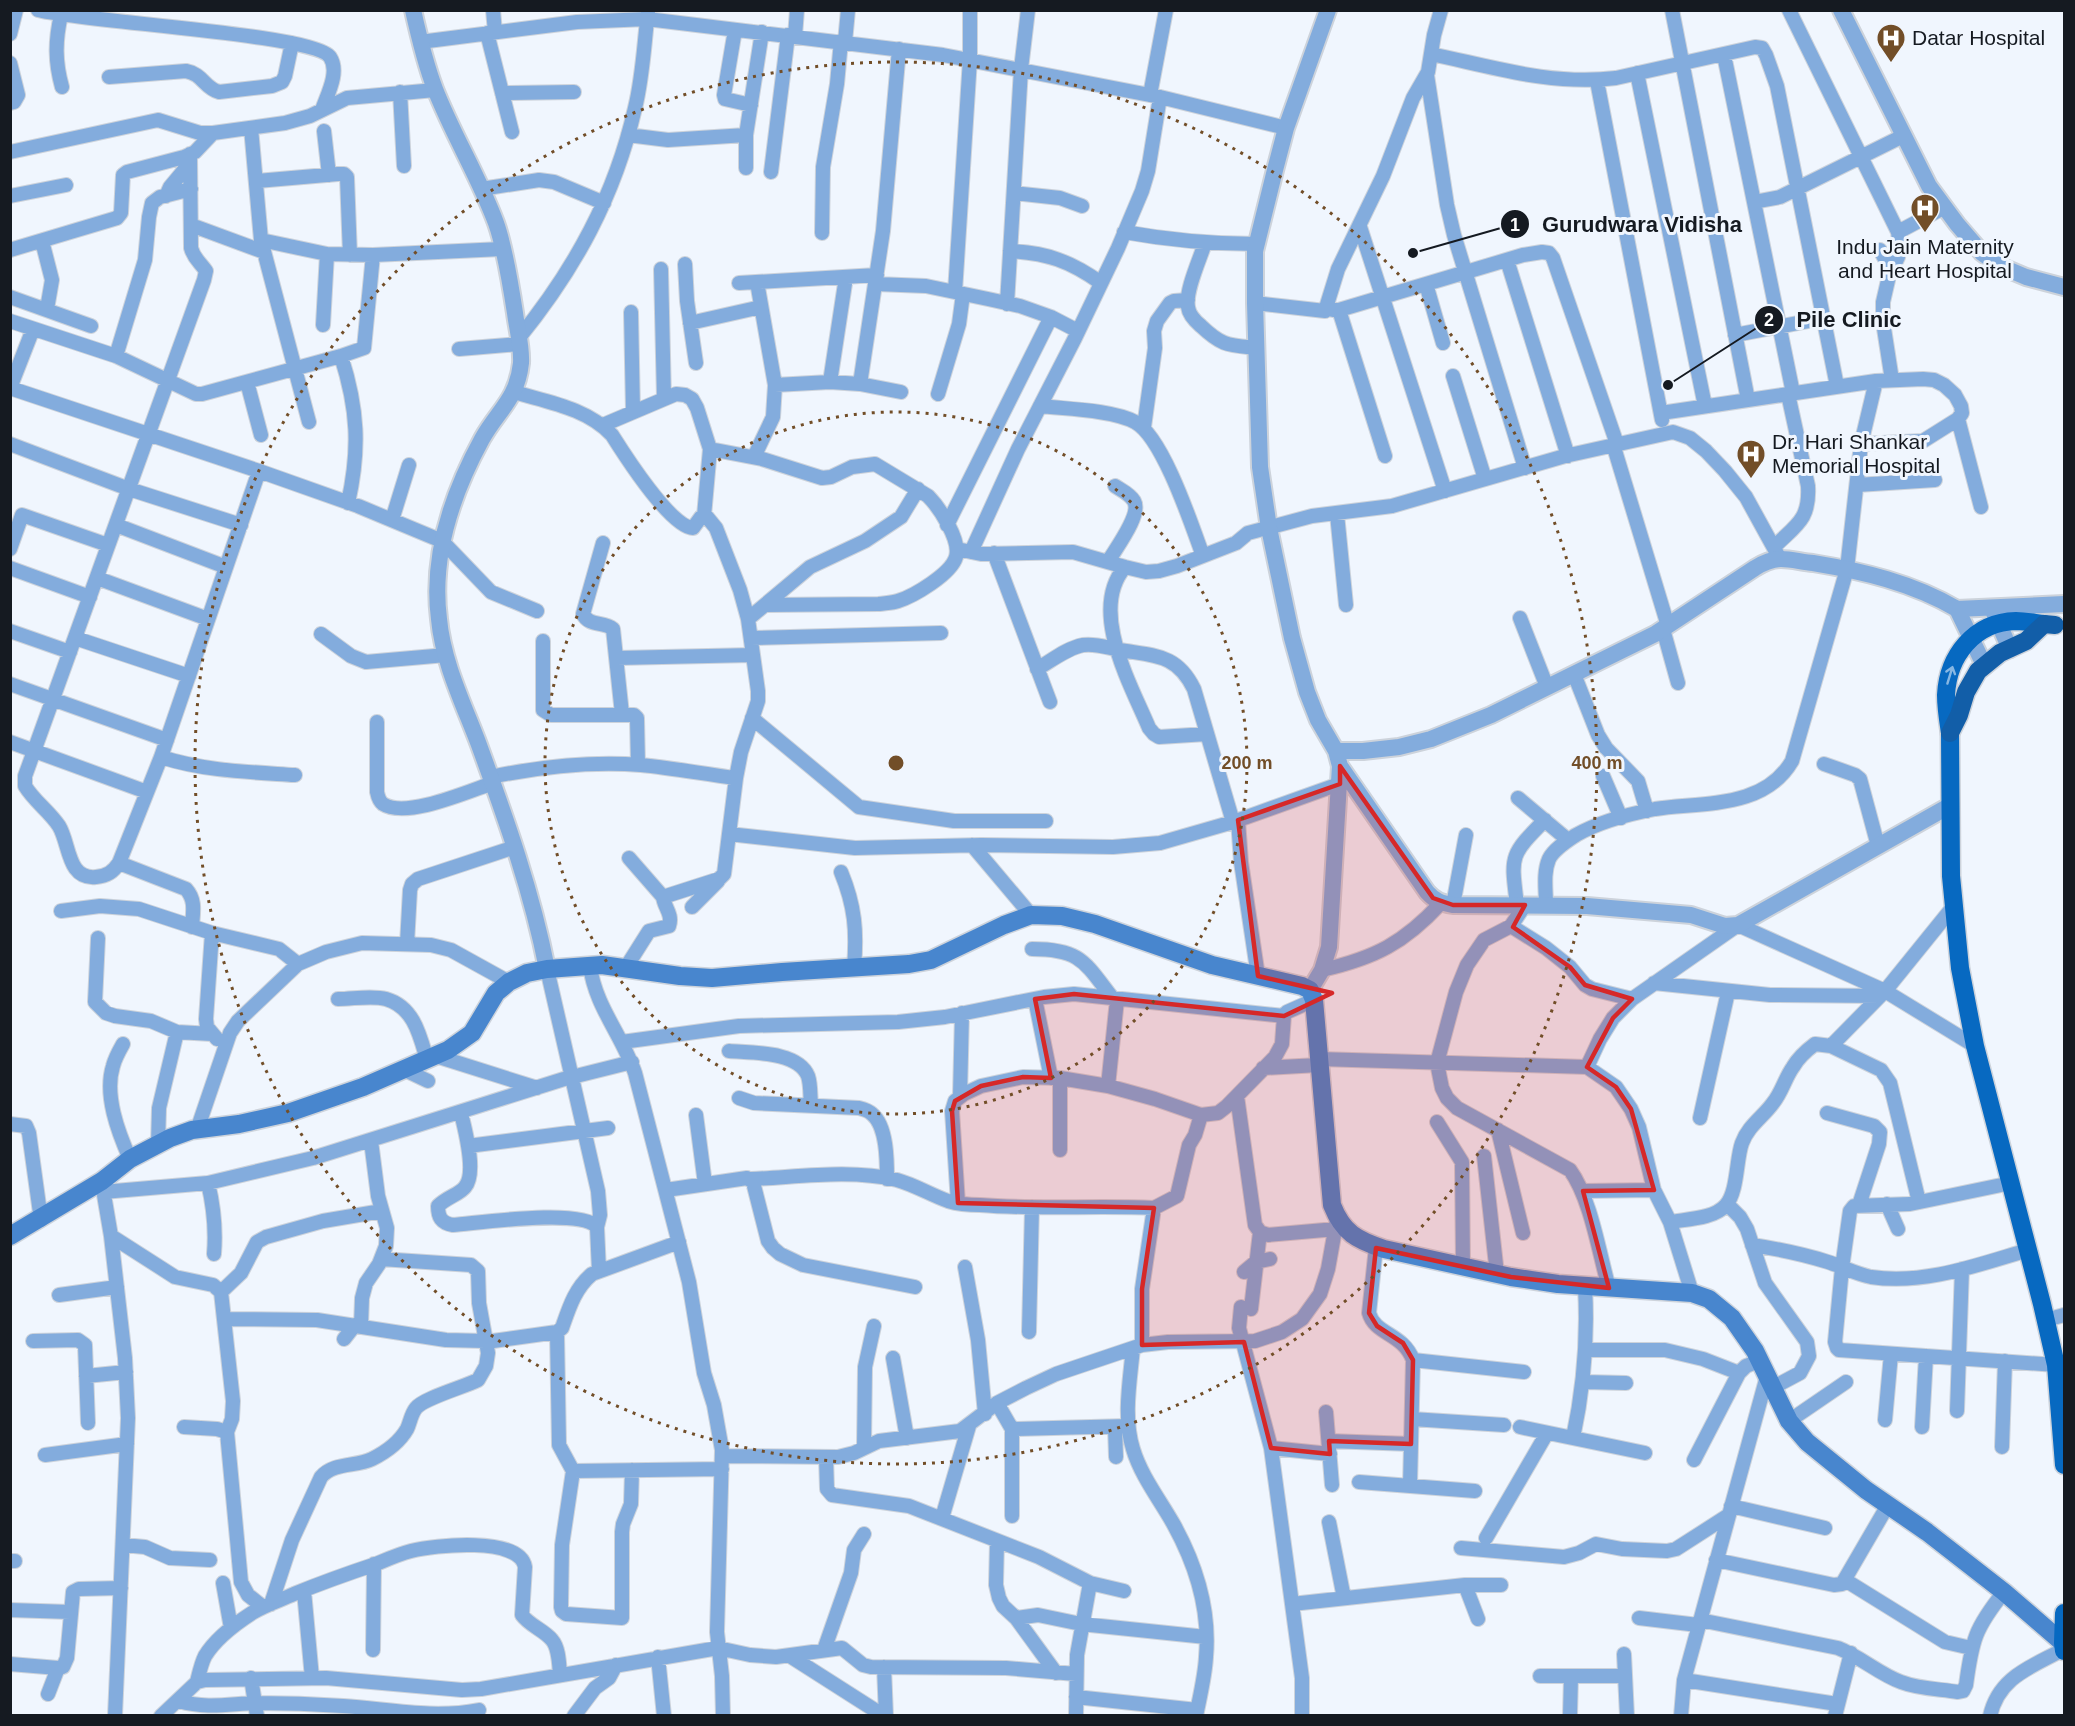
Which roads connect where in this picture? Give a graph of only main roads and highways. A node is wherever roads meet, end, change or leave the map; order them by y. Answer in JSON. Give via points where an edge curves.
{"nodes":[{"id":1,"x":2054,"y":625,"type":"edge"},
{"id":2,"x":1950,"y":733,"type":"junction"},
{"id":3,"x":10,"y":1236,"type":"edge"},
{"id":4,"x":2060,"y":1364,"type":"edge"},
{"id":5,"x":2064,"y":1465,"type":"edge"},
{"id":6,"x":2064,"y":1613,"type":"edge"},
{"id":7,"x":2064,"y":1648,"type":"edge"}],
"edges":[{"from":1,"to":2,"type":"highway","via":[[1984,665],[1971,680]]},
{"from":2,"to":1,"type":"main road","one_way":true,"via":[[1947,683],[1961,649],[1971,637],[1995,615]]},
{"from":2,"to":4,"type":"main road","via":[[1951,876],[1960,968],[1975,1046]]},
{"from":3,"to":7,"type":"main road","via":[[103,1186],[130,1159],[170,1138],[288,1113],[448,1050],[472,1033],[496,993],[526,973],[602,965],[712,978],[909,964],[931,960],[1031,915],[1062,916],[1212,965],[1302,986],[1312,995],[1332,1205],[1336,1224],[1348,1233],[1365,1243],[1497,1274],[1585,1287],[1692,1293],[1709,1299],[1732,1317],[1789,1421],[1807,1442],[2004,1592]]},
{"from":4,"to":5,"type":"main road"},
{"from":6,"to":7,"type":"main road"}]}
